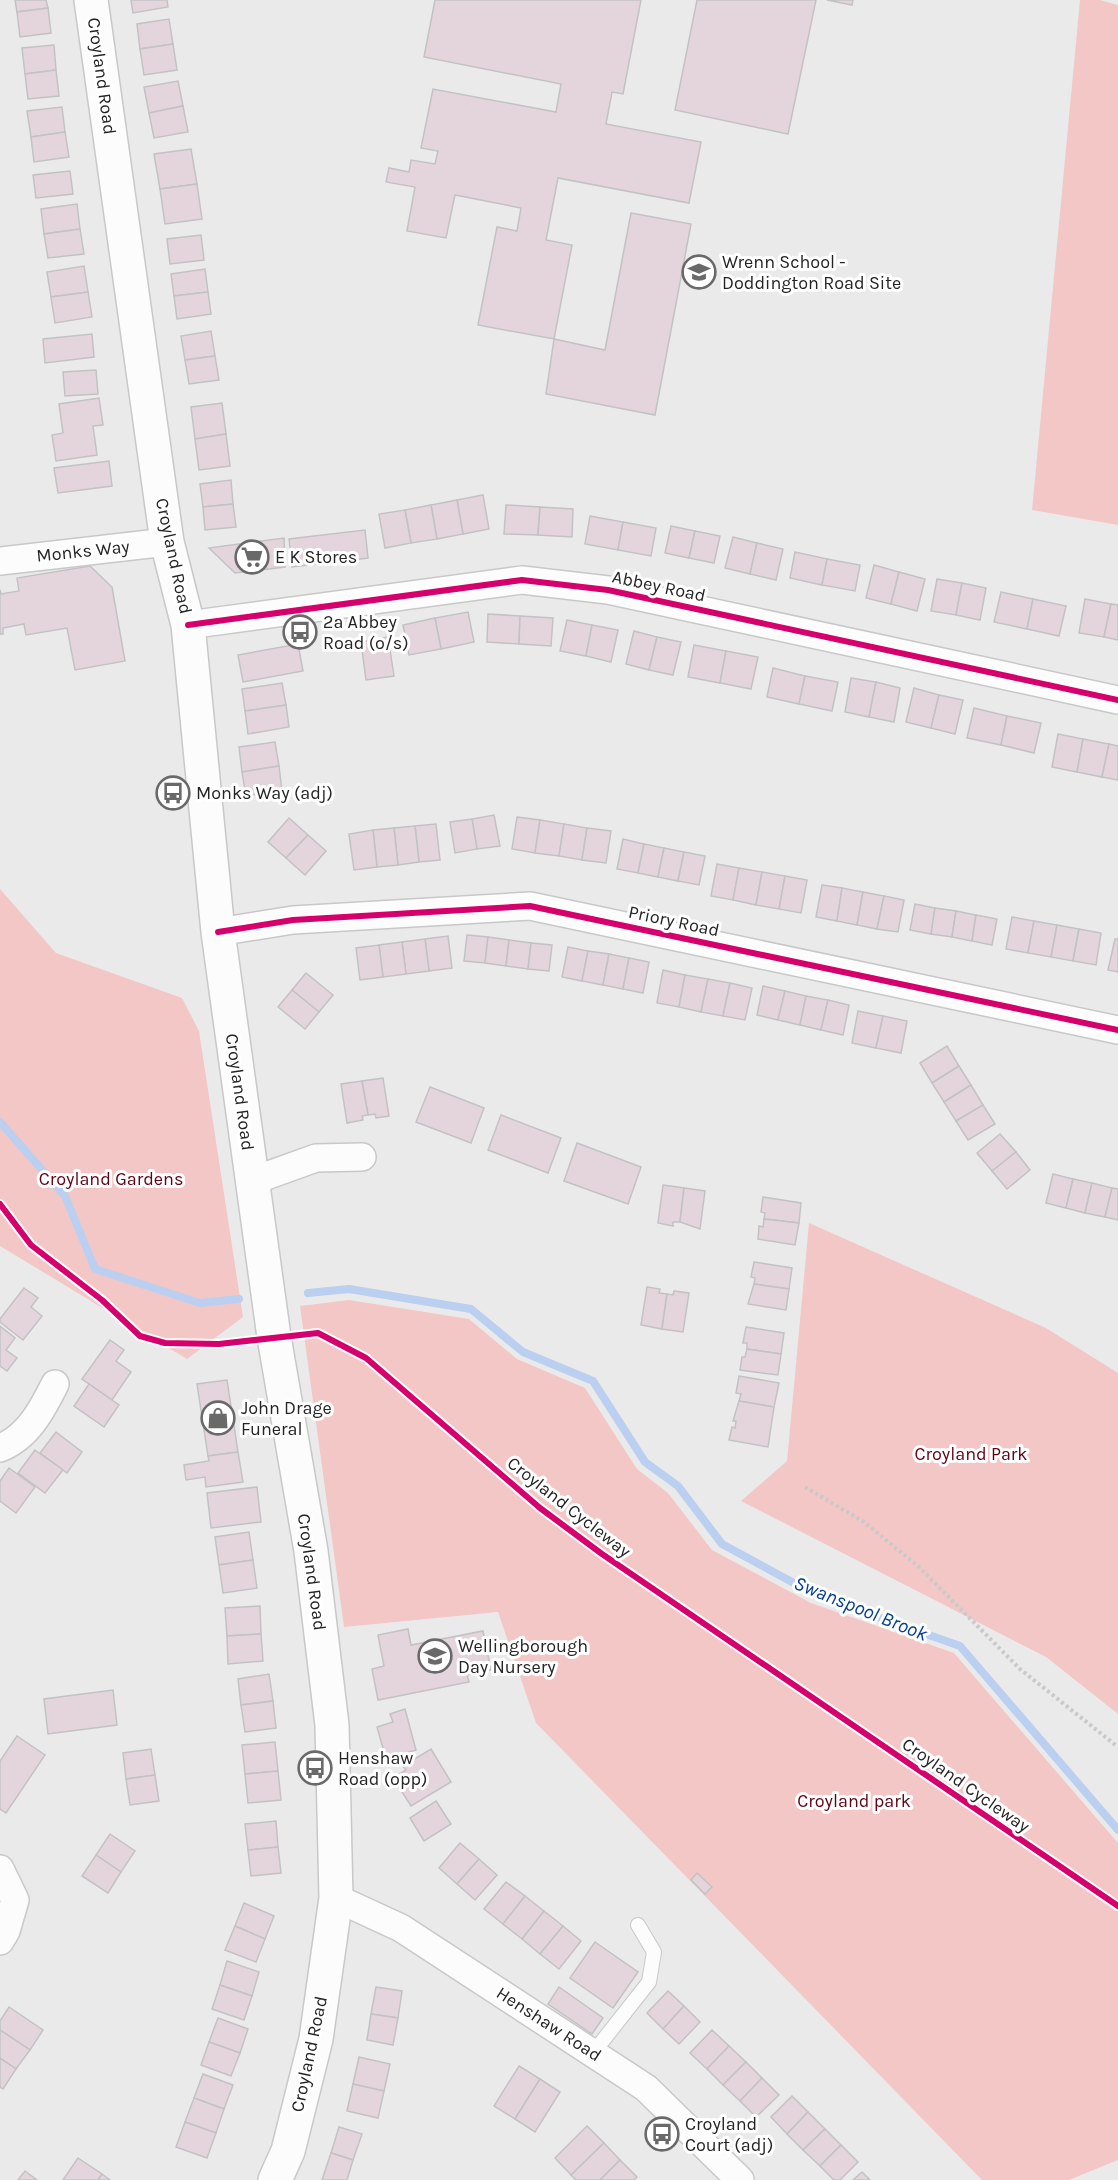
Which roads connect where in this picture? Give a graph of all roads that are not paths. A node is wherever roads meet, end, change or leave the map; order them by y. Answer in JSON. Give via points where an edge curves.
{"nodes":[{"id":1,"x":91,"y":0,"type":"edge"},
{"id":2,"x":166,"y":542,"type":"junction"},
{"id":3,"x":0,"y":561,"type":"edge"},
{"id":4,"x":188,"y":625,"type":"junction"},
{"id":5,"x":1118,"y":700,"type":"edge"},
{"id":6,"x":218,"y":932,"type":"junction"},
{"id":7,"x":1118,"y":1030,"type":"edge"},
{"id":8,"x":362,"y":1157,"type":"dead end"},
{"id":9,"x":252,"y":1181,"type":"junction"},
{"id":10,"x":54,"y":1384,"type":"dead end"},
{"id":11,"x":0,"y":1448,"type":"edge"},
{"id":12,"x":0,"y":1869,"type":"edge"},
{"id":13,"x":336,"y":1898,"type":"junction"},
{"id":14,"x":638,"y":1924,"type":"dead end"},
{"id":15,"x":0,"y":1941,"type":"edge"},
{"id":16,"x":593,"y":2053,"type":"junction"},
{"id":17,"x":275,"y":2180,"type":"edge"},
{"id":18,"x":740,"y":2180,"type":"edge"}],
"edges":[{"from":1,"to":2,"type":"main road","name":"Croyland Road"},
{"from":2,"to":3,"type":"street","name":"Monks Way"},
{"from":2,"to":4,"type":"main road","name":"Croyland Road"},
{"from":4,"to":5,"type":"street","name":"Abbey Road","via":[[522,580],[608,590]]},
{"from":4,"to":6,"type":"main road","name":"Croyland Road"},
{"from":6,"to":7,"type":"street","name":"Priory Road","via":[[293,920],[530,906]]},
{"from":6,"to":9,"type":"main road","name":"Croyland Road"},
{"from":8,"to":9,"type":"street","via":[[316,1158]]},
{"from":9,"to":13,"type":"main road","name":"Croyland Road","via":[[311,1551],[332,1725]]},
{"from":10,"to":11,"type":"street","via":[[40,1416],[10,1444]]},
{"from":12,"to":15,"type":"street","via":[[15,1900]]},
{"from":13,"to":16,"type":"street","name":"Henshaw Road","via":[[400,1928]]},
{"from":13,"to":17,"type":"main road","name":"Croyland Road","via":[[316,2039],[288,2151]]},
{"from":14,"to":16,"type":"lane","via":[[654,1952],[649,1982]]},
{"from":16,"to":18,"type":"street","name":"Henshaw Road","via":[[646,2088]]}]}
